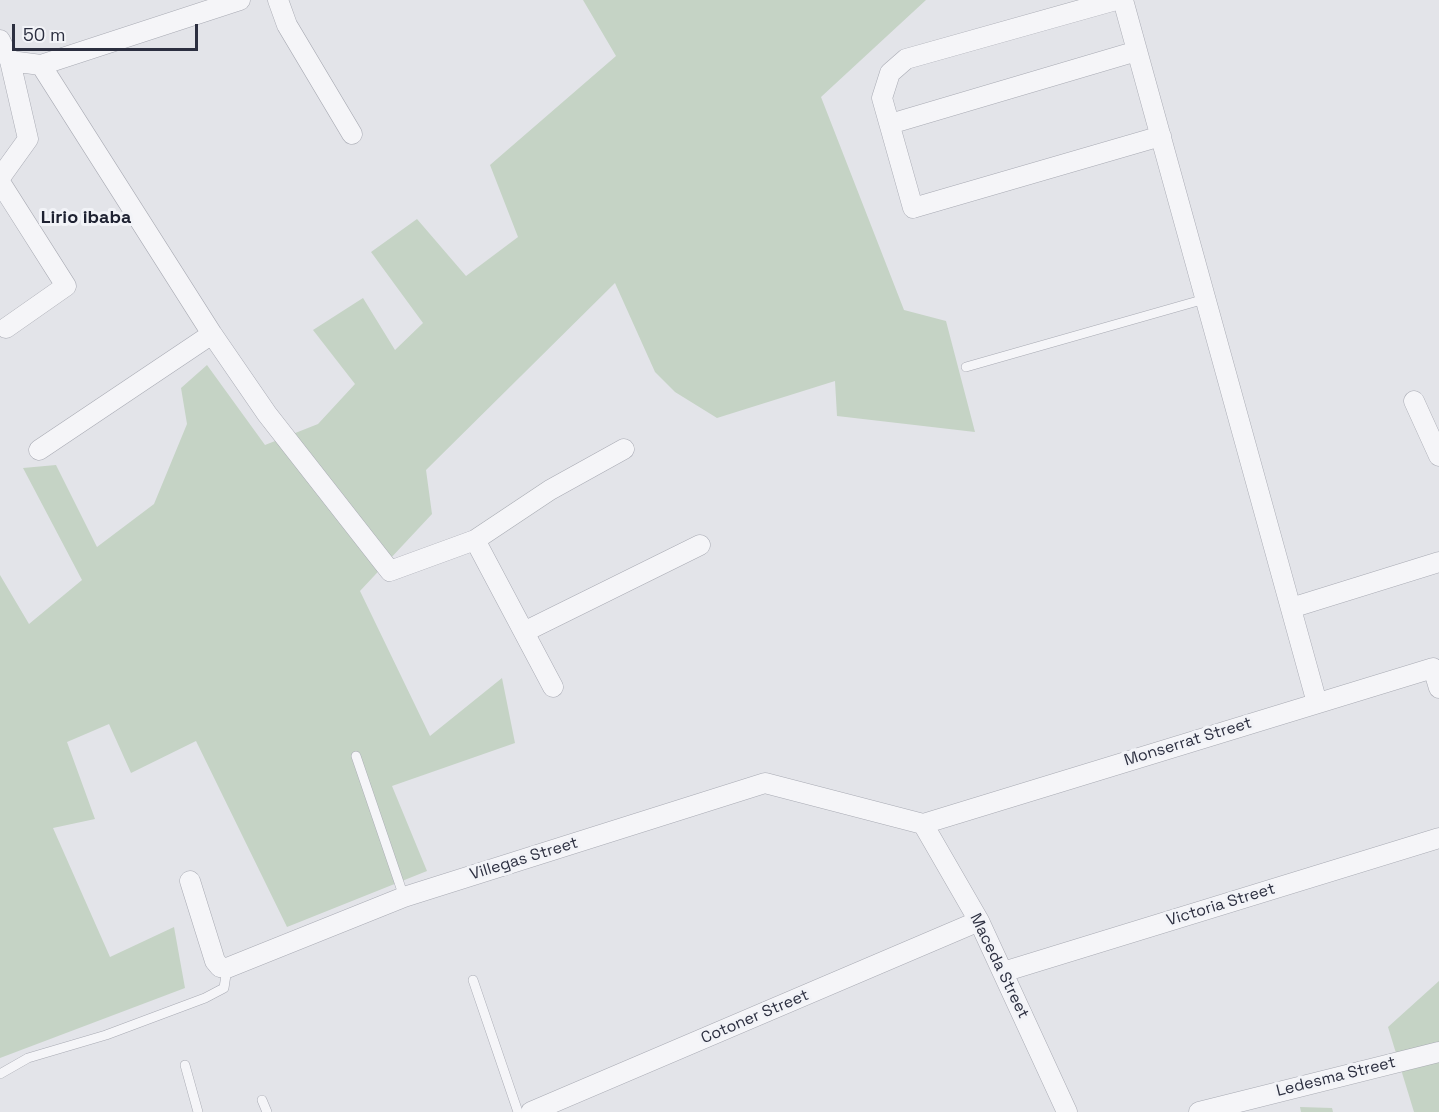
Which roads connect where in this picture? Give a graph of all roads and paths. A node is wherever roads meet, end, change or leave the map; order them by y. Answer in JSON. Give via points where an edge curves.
{"nodes":[{"id":1,"x":240,"y":0,"type":"edge"},
{"id":2,"x":279,"y":0,"type":"edge"},
{"id":3,"x":1116,"y":0,"type":"edge"},
{"id":4,"x":1123,"y":0,"type":"edge"},
{"id":5,"x":0,"y":40,"type":"edge"},
{"id":6,"x":1137,"y":51,"type":"junction"},
{"id":7,"x":10,"y":61,"type":"junction"},
{"id":8,"x":41,"y":65,"type":"junction"},
{"id":9,"x":890,"y":124,"type":"junction"},
{"id":10,"x":352,"y":134,"type":"dead end"},
{"id":11,"x":1161,"y":136,"type":"junction"},
{"id":12,"x":0,"y":180,"type":"edge"},
{"id":13,"x":1205,"y":299,"type":"junction"},
{"id":14,"x":6,"y":328,"type":"dead end"},
{"id":15,"x":212,"y":334,"type":"junction"},
{"id":16,"x":966,"y":367,"type":"dead end"},
{"id":17,"x":1414,"y":401,"type":"dead end"},
{"id":18,"x":624,"y":449,"type":"dead end"},
{"id":19,"x":39,"y":450,"type":"dead end"},
{"id":20,"x":1439,"y":456,"type":"edge"},
{"id":21,"x":475,"y":540,"type":"junction"},
{"id":22,"x":700,"y":545,"type":"dead end"},
{"id":23,"x":1439,"y":562,"type":"edge"},
{"id":24,"x":1291,"y":608,"type":"junction"},
{"id":25,"x":524,"y":632,"type":"junction"},
{"id":26,"x":553,"y":687,"type":"dead end"},
{"id":27,"x":1439,"y":688,"type":"edge"},
{"id":28,"x":1317,"y":703,"type":"junction"},
{"id":29,"x":356,"y":756,"type":"dead end"},
{"id":30,"x":923,"y":824,"type":"junction"},
{"id":31,"x":1439,"y":838,"type":"edge"},
{"id":32,"x":190,"y":881,"type":"dead end"},
{"id":33,"x":404,"y":897,"type":"junction"},
{"id":34,"x":979,"y":921,"type":"junction"},
{"id":35,"x":227,"y":968,"type":"junction"},
{"id":36,"x":1003,"y":972,"type":"junction"},
{"id":37,"x":473,"y":980,"type":"dead end"},
{"id":38,"x":1439,"y":1052,"type":"edge"},
{"id":39,"x":184,"y":1065,"type":"dead end"},
{"id":40,"x":0,"y":1074,"type":"edge"},
{"id":41,"x":262,"y":1100,"type":"dead end"},
{"id":42,"x":198,"y":1112,"type":"edge"},
{"id":43,"x":267,"y":1112,"type":"edge"},
{"id":44,"x":518,"y":1112,"type":"edge"},
{"id":45,"x":531,"y":1112,"type":"edge"},
{"id":46,"x":1067,"y":1112,"type":"edge"},
{"id":47,"x":1199,"y":1112,"type":"edge"}],
"edges":[{"from":1,"to":8,"type":"street"},
{"from":2,"to":10,"type":"street","via":[[287,25]]},
{"from":3,"to":9,"type":"street","via":[[906,59],[890,74],[882,98]]},
{"from":4,"to":6,"type":"street"},
{"from":5,"to":7,"type":"street"},
{"from":6,"to":9,"type":"street"},
{"from":6,"to":11,"type":"street"},
{"from":7,"to":8,"type":"street"},
{"from":7,"to":12,"type":"street","via":[[28,139]]},
{"from":8,"to":15,"type":"street"},
{"from":9,"to":11,"type":"street","via":[[914,208]]},
{"from":11,"to":13,"type":"street"},
{"from":12,"to":14,"type":"street","via":[[66,286]]},
{"from":13,"to":16,"type":"lane"},
{"from":13,"to":24,"type":"street"},
{"from":15,"to":19,"type":"street"},
{"from":15,"to":21,"type":"street","via":[[267,414],[390,571]]},
{"from":17,"to":20,"type":"street"},
{"from":18,"to":21,"type":"street","via":[[550,490]]},
{"from":21,"to":25,"type":"street"},
{"from":22,"to":25,"type":"street"},
{"from":23,"to":24,"type":"street"},
{"from":24,"to":28,"type":"street"},
{"from":25,"to":26,"type":"street"},
{"from":27,"to":28,"type":"street","name":"Monserrat Street","via":[[1433,668]]},
{"from":28,"to":30,"type":"street","name":"Monserrat Street"},
{"from":29,"to":33,"type":"lane"},
{"from":30,"to":33,"type":"street","name":"Villegas Street","via":[[765,783]]},
{"from":30,"to":34,"type":"street","name":"Maceda Street"},
{"from":31,"to":36,"type":"street","name":"Victoria Street"},
{"from":32,"to":35,"type":"street","via":[[215,961],[219,967]]},
{"from":33,"to":35,"type":"street","name":"Villegas Street"},
{"from":34,"to":36,"type":"street","name":"Maceda Street"},
{"from":34,"to":45,"type":"street","name":"Cotoner Street"},
{"from":35,"to":40,"type":"lane","via":[[224,988],[205,998],[106,1035],[28,1058]]},
{"from":36,"to":46,"type":"street","name":"Maceda Street"},
{"from":37,"to":44,"type":"lane"},
{"from":38,"to":47,"type":"street","name":"Ledesma Street"},
{"from":39,"to":42,"type":"lane"},
{"from":41,"to":43,"type":"lane"}]}
